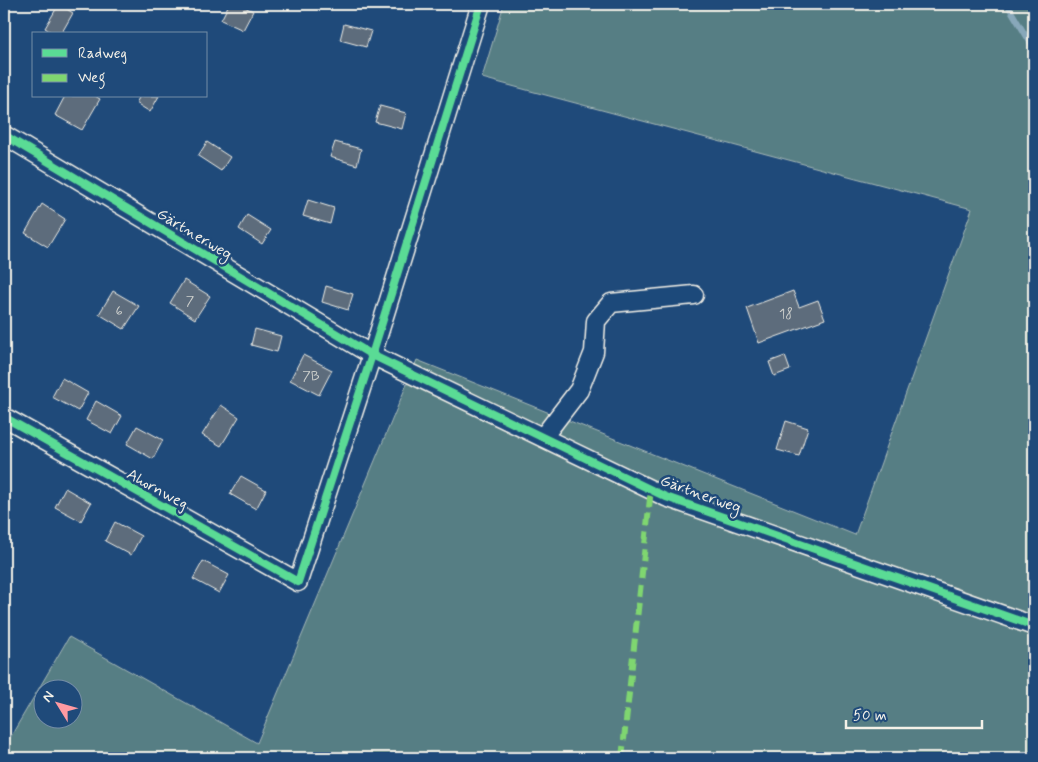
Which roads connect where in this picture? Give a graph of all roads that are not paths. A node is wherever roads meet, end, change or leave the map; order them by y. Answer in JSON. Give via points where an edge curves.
{"nodes":[{"id":1,"x":481,"y":4,"type":"edge"},
{"id":2,"x":4,"y":135,"type":"edge"},
{"id":3,"x":694,"y":295,"type":"dead end"},
{"id":4,"x":372,"y":355,"type":"junction"},
{"id":5,"x":4,"y":418,"type":"edge"},
{"id":6,"x":543,"y":437,"type":"junction"},
{"id":7,"x":1034,"y":626,"type":"edge"}],
"edges":[{"from":1,"to":4,"type":"street"},
{"from":2,"to":4,"type":"street","name":"Gärtnerweg"},
{"from":3,"to":6,"type":"street","via":[[611,303],[596,321],[594,352],[579,390]]},
{"from":4,"to":5,"type":"street","name":"Ahornweg","via":[[298,582]]},
{"from":4,"to":6,"type":"street","name":"Gärtnerweg"},
{"from":6,"to":7,"type":"street","name":"Gärtnerweg","via":[[666,497]]}]}
